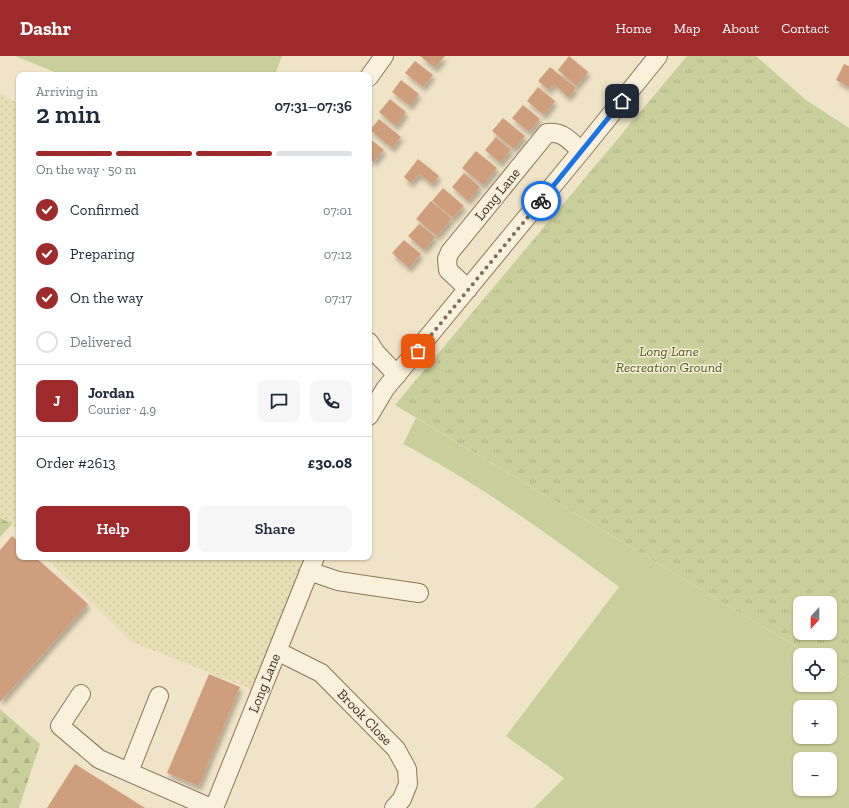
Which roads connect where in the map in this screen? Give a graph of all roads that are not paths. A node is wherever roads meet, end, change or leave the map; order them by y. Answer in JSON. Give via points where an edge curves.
{"nodes":[{"id":1,"x":384,"y":56,"type":"edge"},
{"id":2,"x":658,"y":56,"type":"edge"},
{"id":3,"x":372,"y":72,"type":"edge"},
{"id":4,"x":581,"y":152,"type":"junction"},
{"id":5,"x":468,"y":289,"type":"junction"},
{"id":6,"x":372,"y":347,"type":"edge"},
{"id":7,"x":397,"y":375,"type":"junction"},
{"id":8,"x":372,"y":411,"type":"edge"},
{"id":9,"x":312,"y":564,"type":"edge"},
{"id":10,"x":419,"y":594,"type":"dead end"},
{"id":11,"x":277,"y":651,"type":"junction"},
{"id":12,"x":81,"y":694,"type":"dead end"},
{"id":13,"x":159,"y":696,"type":"dead end"},
{"id":14,"x":129,"y":772,"type":"junction"},
{"id":15,"x":212,"y":808,"type":"edge"},
{"id":16,"x":394,"y":808,"type":"edge"}],
"edges":[{"from":1,"to":3,"type":"street"},
{"from":2,"to":4,"type":"street"},
{"from":4,"to":5,"type":"street"},
{"from":4,"to":5,"type":"street","name":"Long Lane","via":[[565,136],[555,132],[547,133],[450,252],[447,259],[448,270]]},
{"from":5,"to":7,"type":"street"},
{"from":6,"to":7,"type":"street"},
{"from":7,"to":8,"type":"street"},
{"from":9,"to":10,"type":"street","via":[[338,581]]},
{"from":9,"to":11,"type":"street","name":"Long Lane"},
{"from":11,"to":15,"type":"street","name":"Long Lane"},
{"from":11,"to":16,"type":"street","name":"Brook Close","via":[[321,673],[396,749],[407,770],[408,784],[402,799]]},
{"from":12,"to":14,"type":"street","via":[[60,726],[99,759]]},
{"from":13,"to":14,"type":"street"},
{"from":14,"to":15,"type":"street"}]}
